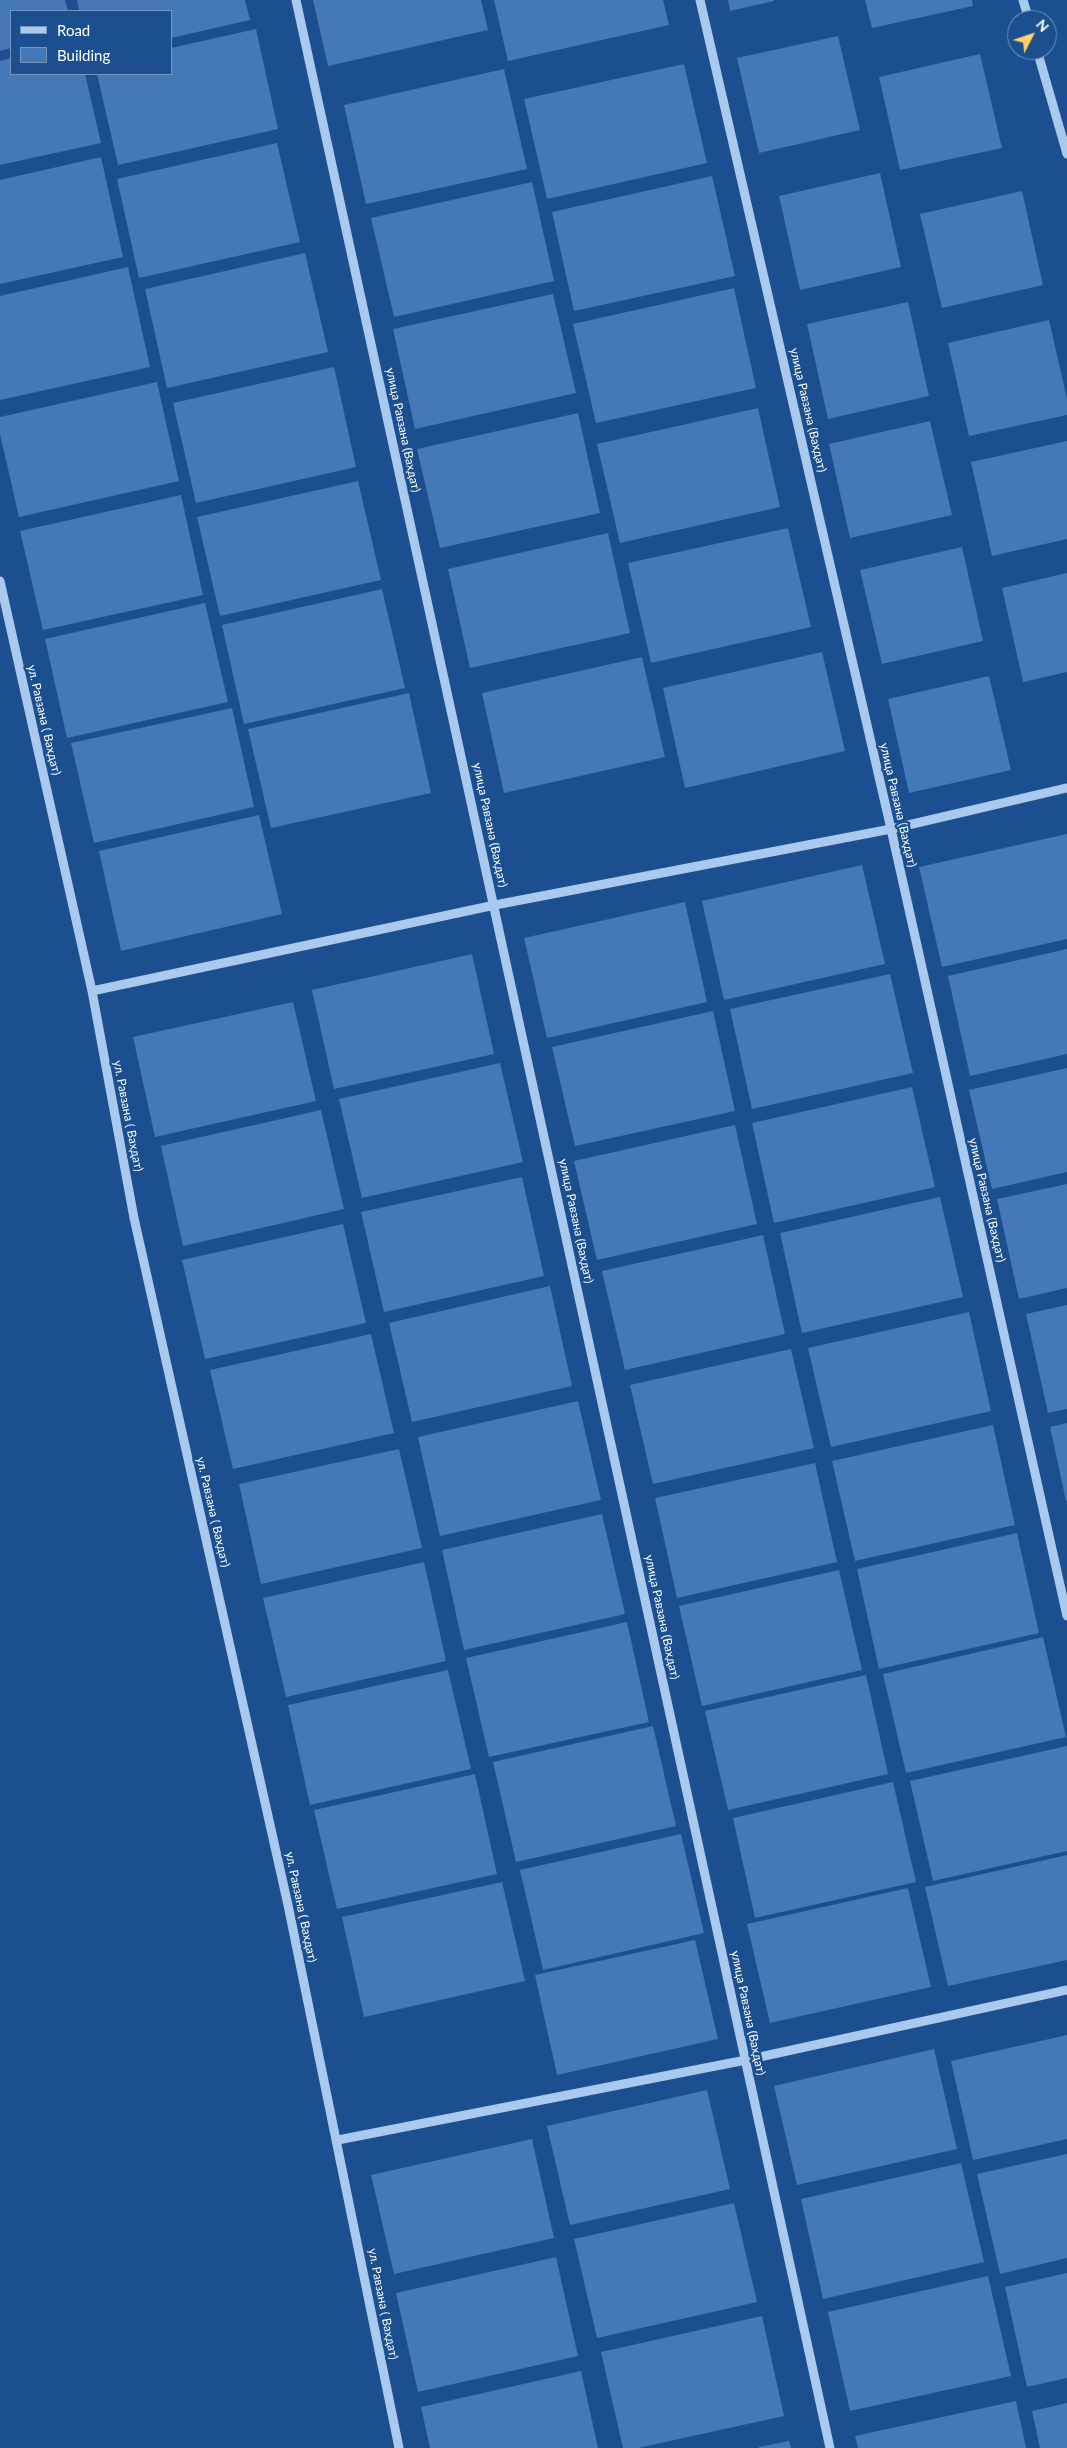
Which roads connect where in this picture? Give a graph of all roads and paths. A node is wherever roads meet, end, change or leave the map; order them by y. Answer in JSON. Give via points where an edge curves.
{"nodes":[{"id":1,"x":296,"y":0,"type":"edge"},
{"id":2,"x":700,"y":0,"type":"edge"},
{"id":3,"x":1041,"y":60,"type":"edge"},
{"id":4,"x":1067,"y":154,"type":"edge"},
{"id":5,"x":0,"y":581,"type":"edge"},
{"id":6,"x":1067,"y":788,"type":"edge"},
{"id":7,"x":891,"y":829,"type":"junction"},
{"id":8,"x":494,"y":905,"type":"junction"},
{"id":9,"x":92,"y":991,"type":"junction"},
{"id":10,"x":1067,"y":1616,"type":"edge"},
{"id":11,"x":1067,"y":1990,"type":"edge"},
{"id":12,"x":746,"y":2060,"type":"junction"},
{"id":13,"x":338,"y":2140,"type":"junction"},
{"id":14,"x":399,"y":2448,"type":"edge"},
{"id":15,"x":830,"y":2448,"type":"edge"}],
"edges":[{"from":1,"to":8,"type":"street","name":"улица Равзана (Вахдат)"},
{"from":2,"to":7,"type":"street","name":"улица Равзана (Вахдат)"},
{"from":3,"to":4,"type":"street"},
{"from":5,"to":9,"type":"street","name":"ул. Равзана ( Вахдат)"},
{"from":6,"to":7,"type":"street"},
{"from":7,"to":8,"type":"street"},
{"from":7,"to":10,"type":"street","name":"улица Равзана (Вахдат)"},
{"from":8,"to":9,"type":"street"},
{"from":8,"to":12,"type":"street","name":"улица Равзана (Вахдат)"},
{"from":9,"to":13,"type":"street","name":"ул. Равзана ( Вахдат)","via":[[134,1218]]},
{"from":11,"to":12,"type":"street"},
{"from":12,"to":13,"type":"street"},
{"from":12,"to":15,"type":"street","name":"улица Равзана (Вахдат)"},
{"from":13,"to":14,"type":"street","name":"ул. Равзана ( Вахдат)"}]}
